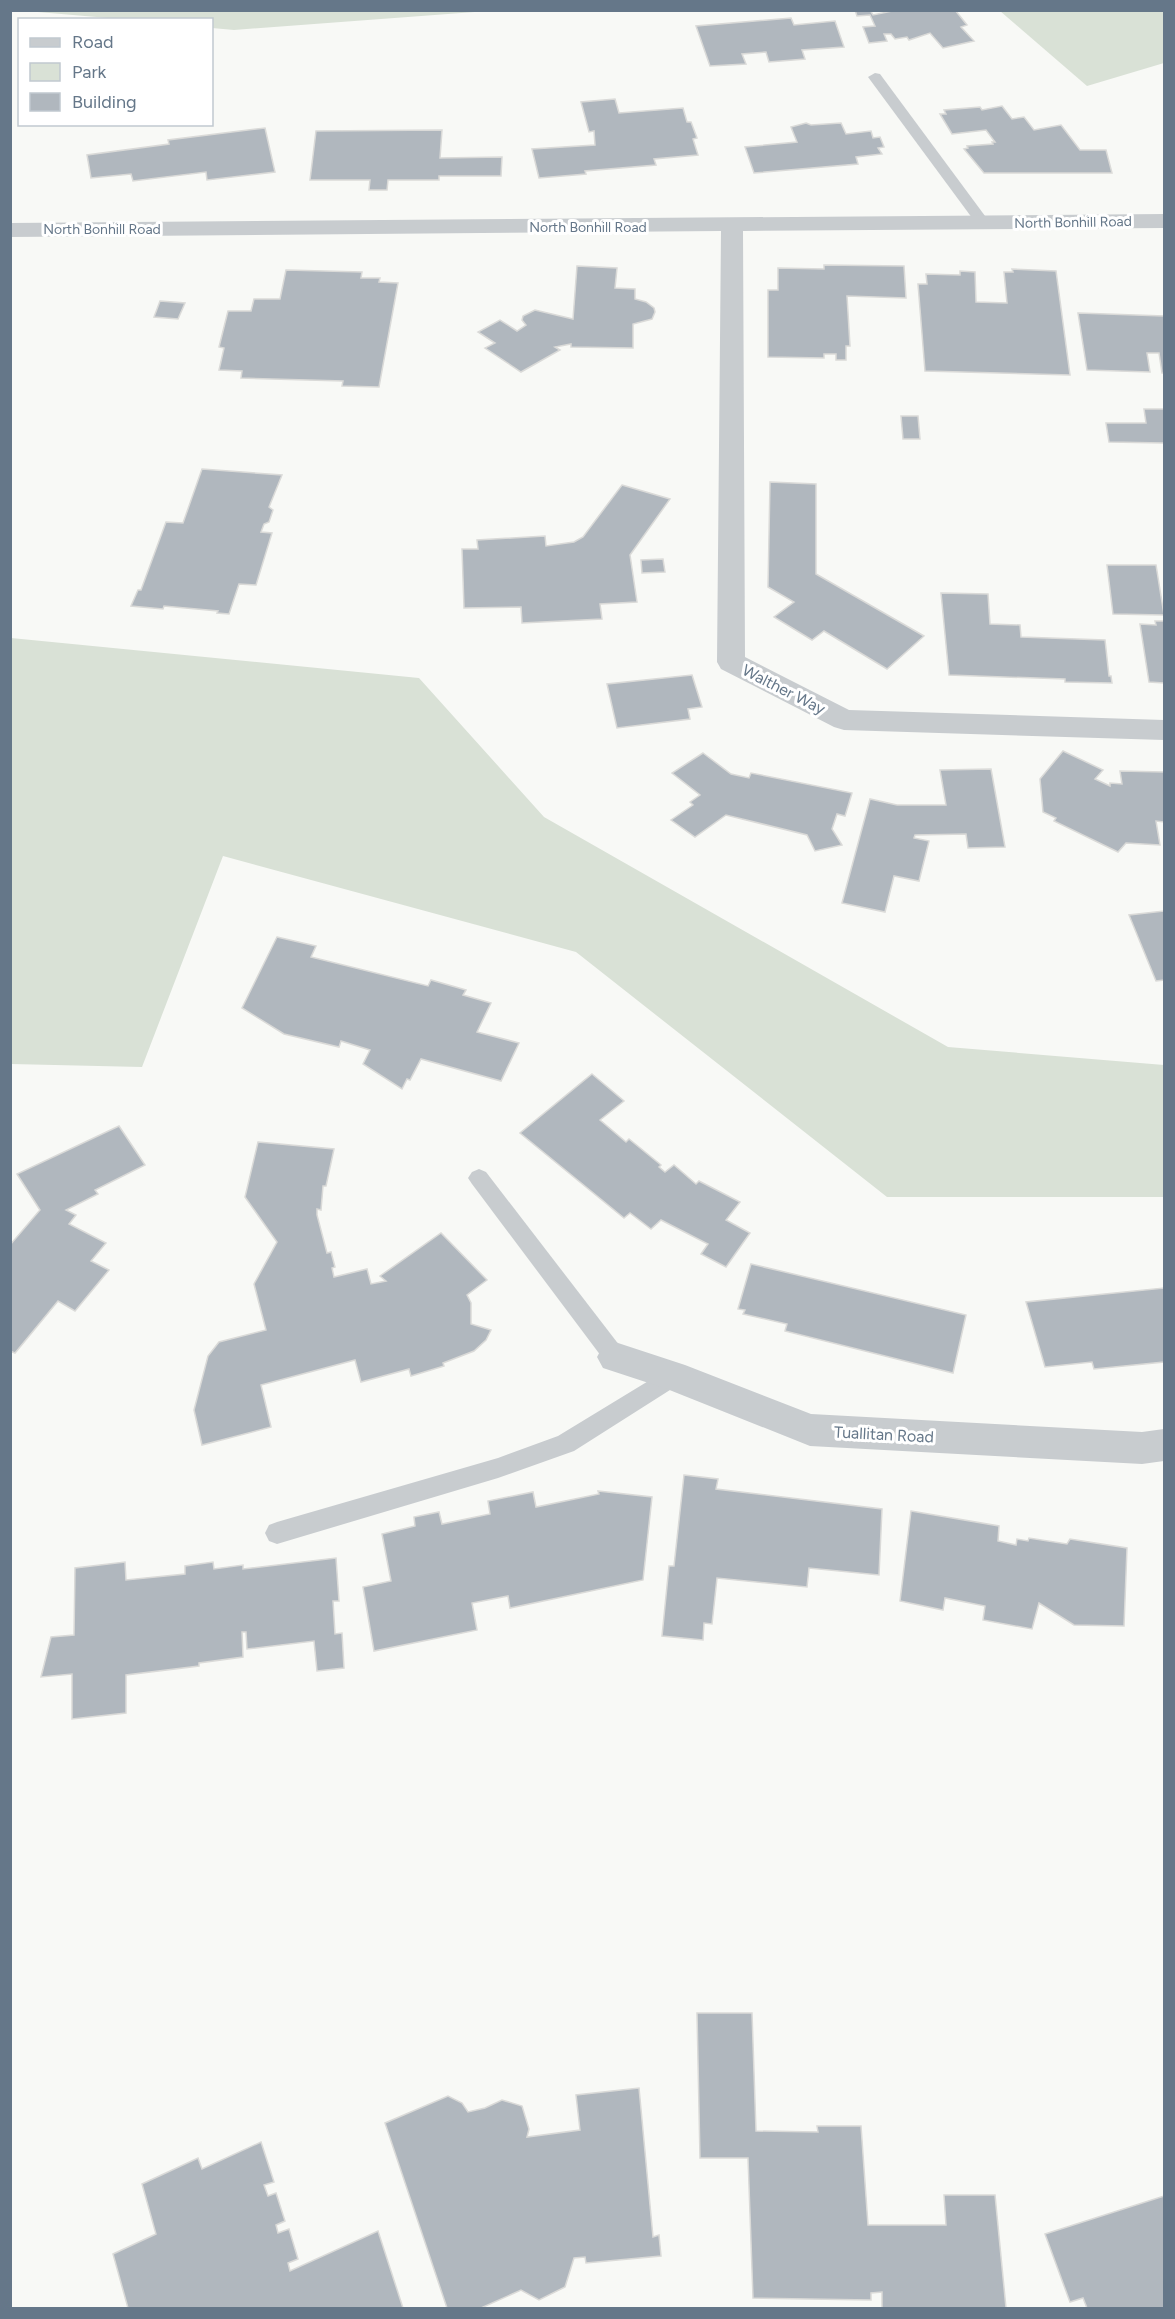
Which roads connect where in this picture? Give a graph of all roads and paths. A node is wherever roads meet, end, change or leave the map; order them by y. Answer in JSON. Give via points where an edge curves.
{"nodes":[{"id":1,"x":875,"y":78,"type":"dead end"},
{"id":2,"x":1164,"y":222,"type":"edge"},
{"id":3,"x":982,"y":224,"type":"junction"},
{"id":4,"x":732,"y":226,"type":"junction"},
{"id":5,"x":10,"y":230,"type":"edge"},
{"id":6,"x":1164,"y":730,"type":"edge"},
{"id":7,"x":479,"y":1178,"type":"dead end"},
{"id":8,"x":615,"y":1357,"type":"joint"},
{"id":9,"x":673,"y":1376,"type":"junction"},
{"id":10,"x":1164,"y":1445,"type":"edge"},
{"id":11,"x":276,"y":1533,"type":"dead end"}],
"edges":[{"from":1,"to":3,"type":"lane"},
{"from":2,"to":3,"type":"street","name":"North Bonhill Road"},
{"from":3,"to":4,"type":"street","name":"North Bonhill Road"},
{"from":4,"to":5,"type":"street","name":"North Bonhill Road"},
{"from":4,"to":6,"type":"street","name":"Walther Way","via":[[731,662],[844,720]]},
{"from":7,"to":8,"type":"lane"},
{"from":8,"to":9,"type":"street","name":"Tuallitan Road"},
{"from":9,"to":10,"type":"street","name":"Tuallitan Road","via":[[810,1430],[1142,1448]]},
{"from":9,"to":11,"type":"lane","via":[[567,1444]]}]}
